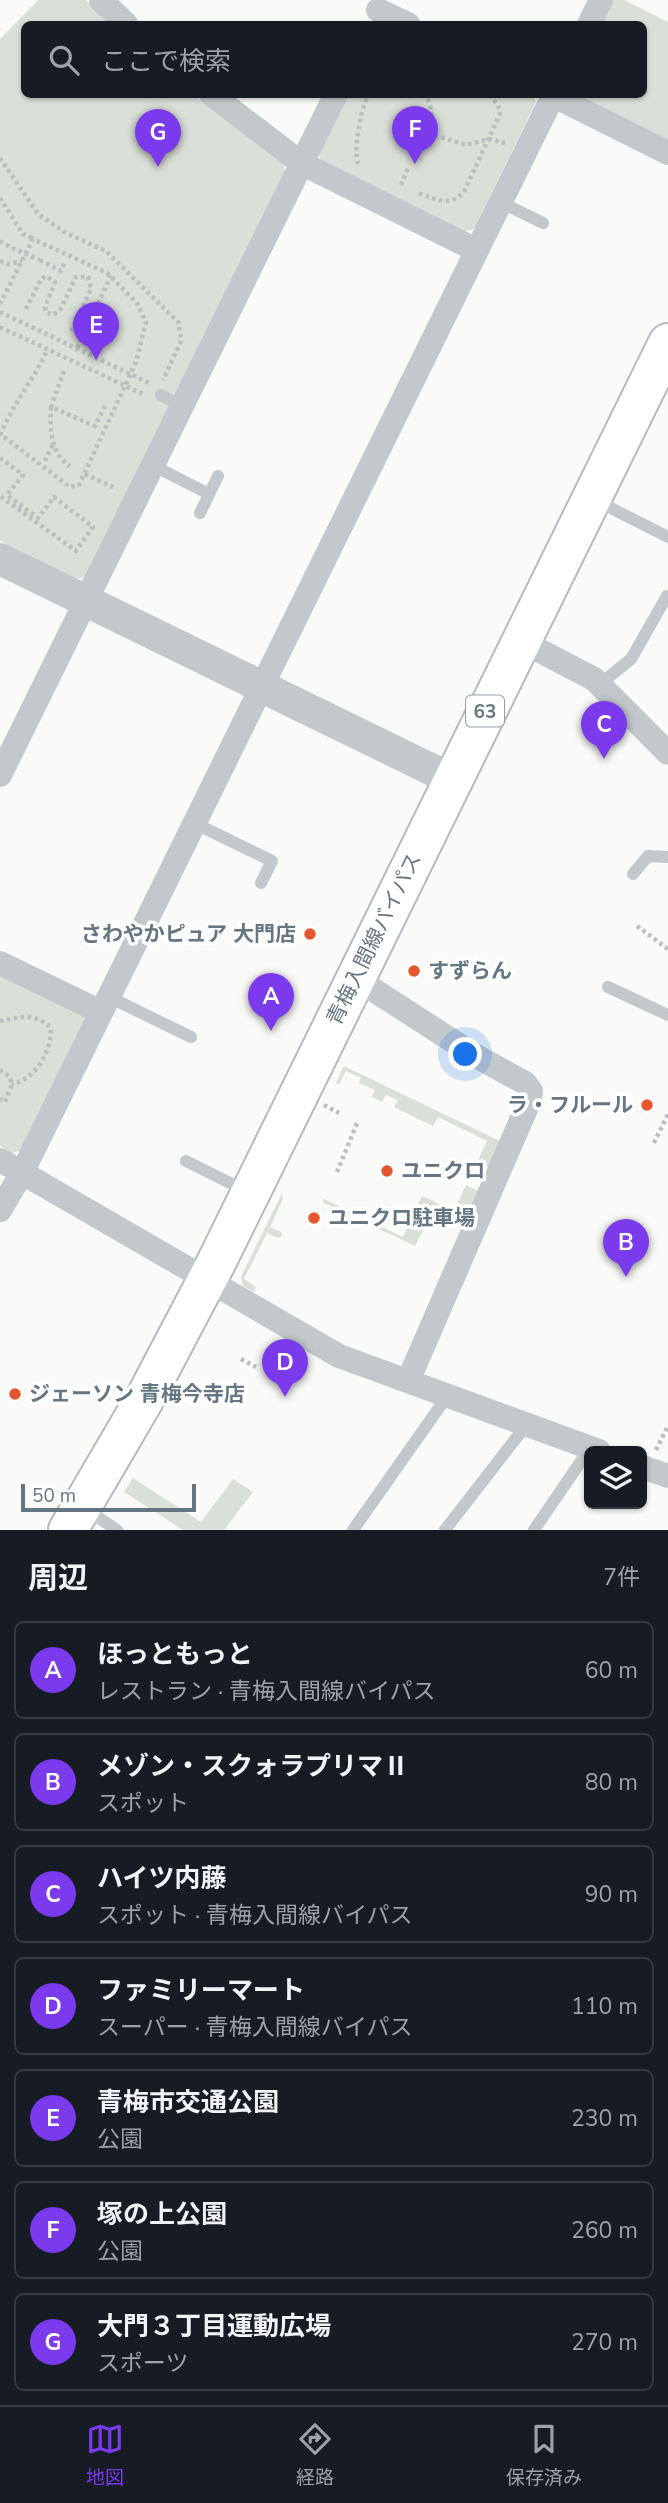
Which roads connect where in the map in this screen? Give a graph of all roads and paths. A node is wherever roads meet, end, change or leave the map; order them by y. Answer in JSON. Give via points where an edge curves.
{"nodes":[{"id":1,"x":101,"y":0,"type":"edge"},
{"id":2,"x":601,"y":0,"type":"edge"},
{"id":3,"x":378,"y":11,"type":"edge"},
{"id":4,"x":124,"y":21,"type":"edge"},
{"id":5,"x":401,"y":21,"type":"edge"},
{"id":6,"x":590,"y":21,"type":"edge"},
{"id":7,"x":216,"y":98,"type":"edge"},
{"id":8,"x":335,"y":98,"type":"edge"},
{"id":9,"x":366,"y":98,"type":"edge"},
{"id":10,"x":427,"y":98,"type":"edge"},
{"id":11,"x":492,"y":98,"type":"edge"},
{"id":12,"x":551,"y":98,"type":"edge"},
{"id":13,"x":558,"y":98,"type":"edge"},
{"id":14,"x":428,"y":133,"type":"junction"},
{"id":15,"x":489,"y":139,"type":"junction"},
{"id":16,"x":421,"y":141,"type":"dead end"},
{"id":17,"x":525,"y":150,"type":"junction"},
{"id":18,"x":668,"y":153,"type":"edge"},
{"id":19,"x":0,"y":158,"type":"edge"},
{"id":20,"x":302,"y":163,"type":"junction"},
{"id":21,"x":367,"y":168,"type":"dead end"},
{"id":22,"x":408,"y":168,"type":"dead end"},
{"id":23,"x":390,"y":179,"type":"dead end"},
{"id":24,"x":401,"y":185,"type":"junction"},
{"id":25,"x":0,"y":198,"type":"edge"},
{"id":26,"x":500,"y":202,"type":"junction"},
{"id":27,"x":543,"y":223,"type":"dead end"},
{"id":28,"x":33,"y":239,"type":"junction"},
{"id":29,"x":0,"y":242,"type":"edge"},
{"id":30,"x":476,"y":250,"type":"junction"},
{"id":31,"x":0,"y":261,"type":"edge"},
{"id":32,"x":22,"y":261,"type":"junction"},
{"id":33,"x":65,"y":262,"type":"dead end"},
{"id":34,"x":111,"y":276,"type":"junction"},
{"id":35,"x":0,"y":303,"type":"edge"},
{"id":36,"x":26,"y":309,"type":"dead end"},
{"id":37,"x":0,"y":312,"type":"edge"},
{"id":38,"x":0,"y":327,"type":"edge"},
{"id":39,"x":71,"y":331,"type":"dead end"},
{"id":40,"x":668,"y":343,"type":"edge"},
{"id":41,"x":77,"y":348,"type":"junction"},
{"id":42,"x":48,"y":349,"type":"junction"},
{"id":43,"x":64,"y":371,"type":"dead end"},
{"id":44,"x":130,"y":374,"type":"junction"},
{"id":45,"x":125,"y":385,"type":"junction"},
{"id":46,"x":167,"y":396,"type":"junction"},
{"id":47,"x":105,"y":406,"type":"dead end"},
{"id":48,"x":51,"y":407,"type":"junction"},
{"id":49,"x":0,"y":434,"type":"edge"},
{"id":50,"x":53,"y":444,"type":"junction"},
{"id":51,"x":0,"y":458,"type":"edge"},
{"id":52,"x":45,"y":461,"type":"dead end"},
{"id":53,"x":70,"y":466,"type":"dead end"},
{"id":54,"x":152,"y":466,"type":"junction"},
{"id":55,"x":85,"y":474,"type":"junction"},
{"id":56,"x":218,"y":476,"type":"dead end"},
{"id":57,"x":120,"y":478,"type":"dead end"},
{"id":58,"x":209,"y":494,"type":"junction"},
{"id":59,"x":0,"y":496,"type":"edge"},
{"id":60,"x":592,"y":498,"type":"junction"},
{"id":61,"x":200,"y":513,"type":"dead end"},
{"id":62,"x":668,"y":537,"type":"edge"},
{"id":63,"x":0,"y":559,"type":"edge"},
{"id":64,"x":667,"y":596,"type":"edge"},
{"id":65,"x":86,"y":602,"type":"junction"},
{"id":66,"x":521,"y":641,"type":"junction"},
{"id":67,"x":599,"y":685,"type":"junction"},
{"id":68,"x":261,"y":686,"type":"junction"},
{"id":69,"x":668,"y":752,"type":"edge"},
{"id":70,"x":0,"y":775,"type":"edge"},
{"id":71,"x":451,"y":779,"type":"junction"},
{"id":72,"x":194,"y":823,"type":"junction"},
{"id":73,"x":668,"y":857,"type":"edge"},
{"id":74,"x":634,"y":874,"type":"dead end"},
{"id":75,"x":261,"y":883,"type":"dead end"},
{"id":76,"x":636,"y":926,"type":"dead end"},
{"id":77,"x":668,"y":949,"type":"edge"},
{"id":78,"x":0,"y":963,"type":"edge"},
{"id":79,"x":355,"y":978,"type":"junction"},
{"id":80,"x":608,"y":987,"type":"dead end"},
{"id":81,"x":105,"y":1004,"type":"junction"},
{"id":82,"x":668,"y":1015,"type":"edge"},
{"id":83,"x":0,"y":1021,"type":"edge"},
{"id":84,"x":191,"y":1038,"type":"dead end"},
{"id":85,"x":0,"y":1070,"type":"edge"},
{"id":86,"x":12,"y":1084,"type":"junction"},
{"id":87,"x":3,"y":1100,"type":"edge"},
{"id":88,"x":322,"y":1104,"type":"dead end"},
{"id":89,"x":0,"y":1110,"type":"edge"},
{"id":90,"x":340,"y":1112,"type":"dead end"},
{"id":91,"x":668,"y":1114,"type":"edge"},
{"id":92,"x":358,"y":1121,"type":"dead end"},
{"id":93,"x":654,"y":1143,"type":"dead end"},
{"id":94,"x":0,"y":1160,"type":"edge"},
{"id":95,"x":186,"y":1161,"type":"dead end"},
{"id":96,"x":337,"y":1172,"type":"dead end"},
{"id":97,"x":22,"y":1173,"type":"junction"},
{"id":98,"x":250,"y":1193,"type":"junction"},
{"id":99,"x":0,"y":1210,"type":"edge"},
{"id":100,"x":208,"y":1279,"type":"junction"},
{"id":101,"x":241,"y":1359,"type":"dead end"},
{"id":102,"x":256,"y":1367,"type":"dead end"},
{"id":103,"x":408,"y":1381,"type":"junction"},
{"id":104,"x":448,"y":1395,"type":"junction"},
{"id":105,"x":527,"y":1424,"type":"junction"},
{"id":106,"x":584,"y":1446,"type":"edge"},
{"id":107,"x":584,"y":1463,"type":"edge"},
{"id":108,"x":647,"y":1469,"type":"edge"},
{"id":109,"x":668,"y":1476,"type":"edge"},
{"id":110,"x":75,"y":1518,"type":"edge"},
{"id":111,"x":117,"y":1530,"type":"edge"},
{"id":112,"x":353,"y":1530,"type":"edge"},
{"id":113,"x":445,"y":1530,"type":"edge"},
{"id":114,"x":534,"y":1530,"type":"edge"}],
"edges":[{"from":1,"to":4,"type":"street"},
{"from":2,"to":6,"type":"street"},
{"from":3,"to":5,"type":"street"},
{"from":7,"to":20,"type":"street"},
{"from":8,"to":20,"type":"street"},
{"from":9,"to":21,"type":"path","via":[[361,106],[356,163]]},
{"from":10,"to":14,"type":"path","via":[[433,119]]},
{"from":11,"to":15,"type":"path","via":[[500,114]]},
{"from":12,"to":17,"type":"street"},
{"from":13,"to":18,"type":"street"},
{"from":14,"to":15,"type":"path","via":[[466,145]]},
{"from":14,"to":16,"type":"path"},
{"from":15,"to":17,"type":"path"},
{"from":15,"to":24,"type":"path","via":[[456,200],[439,201]]},
{"from":17,"to":26,"type":"street"},
{"from":19,"to":46,"type":"path","via":[[38,214],[106,251],[179,323],[181,341]]},
{"from":20,"to":30,"type":"street"},
{"from":20,"to":46,"type":"street"},
{"from":22,"to":24,"type":"path"},
{"from":23,"to":24,"type":"path"},
{"from":25,"to":28,"type":"path","via":[[23,234]]},
{"from":26,"to":27,"type":"lane"},
{"from":26,"to":30,"type":"street"},
{"from":28,"to":32,"type":"path"},
{"from":28,"to":34,"type":"path"},
{"from":29,"to":33,"type":"path","bridge":true,"via":[[61,271]]},
{"from":30,"to":68,"type":"street"},
{"from":31,"to":32,"type":"path"},
{"from":32,"to":35,"type":"path"},
{"from":34,"to":41,"type":"path"},
{"from":34,"to":44,"type":"path","via":[[137,303],[146,322]]},
{"from":36,"to":39,"type":"path","via":[[44,277],[55,282],[45,307],[53,315],[76,277],[88,277],[91,289]]},
{"from":37,"to":41,"type":"path"},
{"from":38,"to":42,"type":"path"},
{"from":40,"to":60,"type":"main road","name":"青梅入間線バイパス","number":"63"},
{"from":41,"to":44,"type":"path"},
{"from":42,"to":45,"type":"path"},
{"from":42,"to":49,"type":"path"},
{"from":43,"to":48,"type":"path"},
{"from":44,"to":45,"type":"path"},
{"from":44,"to":46,"type":"path"},
{"from":45,"to":46,"type":"path","via":[[153,399]]},
{"from":45,"to":55,"type":"path"},
{"from":46,"to":54,"type":"street"},
{"from":47,"to":48,"type":"path","via":[[95,426]]},
{"from":48,"to":50,"type":"path"},
{"from":49,"to":55,"type":"path","via":[[70,487],[79,485]]},
{"from":50,"to":52,"type":"path"},
{"from":50,"to":53,"type":"path"},
{"from":51,"to":59,"type":"path","via":[[23,475],[7,495],[38,518],[54,498],[93,527],[76,551]]},
{"from":54,"to":58,"type":"lane"},
{"from":54,"to":65,"type":"street"},
{"from":55,"to":57,"type":"path","via":[[114,489]]},
{"from":56,"to":58,"type":"lane"},
{"from":58,"to":61,"type":"lane"},
{"from":60,"to":62,"type":"lane"},
{"from":60,"to":66,"type":"main road","name":"青梅入間線バイパス","number":"63"},
{"from":63,"to":65,"type":"street"},
{"from":64,"to":67,"type":"lane","via":[[631,659]]},
{"from":65,"to":68,"type":"street"},
{"from":65,"to":70,"type":"street"},
{"from":66,"to":67,"type":"street","via":[[594,678]]},
{"from":66,"to":71,"type":"main road","name":"青梅入間線バイパス","number":"63"},
{"from":67,"to":69,"type":"street"},
{"from":68,"to":71,"type":"street"},
{"from":68,"to":72,"type":"street"},
{"from":71,"to":79,"type":"main road","name":"青梅入間線バイパス","number":"63"},
{"from":72,"to":75,"type":"lane","via":[[272,861]]},
{"from":72,"to":81,"type":"street"},
{"from":73,"to":74,"type":"lane","via":[[648,856]]},
{"from":76,"to":77,"type":"path"},
{"from":78,"to":81,"type":"street"},
{"from":79,"to":98,"type":"main road","name":"青梅入間線バイパス","number":"63"},
{"from":79,"to":103,"type":"street","via":[[531,1091]]},
{"from":80,"to":82,"type":"lane"},
{"from":81,"to":84,"type":"lane"},
{"from":81,"to":97,"type":"street"},
{"from":83,"to":86,"type":"path","via":[[32,1017],[51,1029],[36,1071]]},
{"from":85,"to":86,"type":"path"},
{"from":86,"to":87,"type":"path"},
{"from":87,"to":89,"type":"path"},
{"from":88,"to":90,"type":"path"},
{"from":91,"to":93,"type":"path"},
{"from":92,"to":96,"type":"path"},
{"from":94,"to":97,"type":"street"},
{"from":95,"to":98,"type":"lane"},
{"from":97,"to":99,"type":"street"},
{"from":97,"to":100,"type":"street"},
{"from":98,"to":100,"type":"main road","name":"青梅入間線バイパス","number":"63"},
{"from":100,"to":103,"type":"street","via":[[339,1356]]},
{"from":100,"to":110,"type":"main road","name":"青梅入間線バイパス","number":"63","via":[[145,1401]]},
{"from":101,"to":102,"type":"path"},
{"from":103,"to":104,"type":"street"},
{"from":104,"to":105,"type":"street"},
{"from":104,"to":112,"type":"lane"},
{"from":105,"to":106,"type":"street"},
{"from":105,"to":113,"type":"lane"},
{"from":107,"to":114,"type":"lane"},
{"from":108,"to":109,"type":"street"},
{"from":110,"to":111,"type":"lane"}]}
